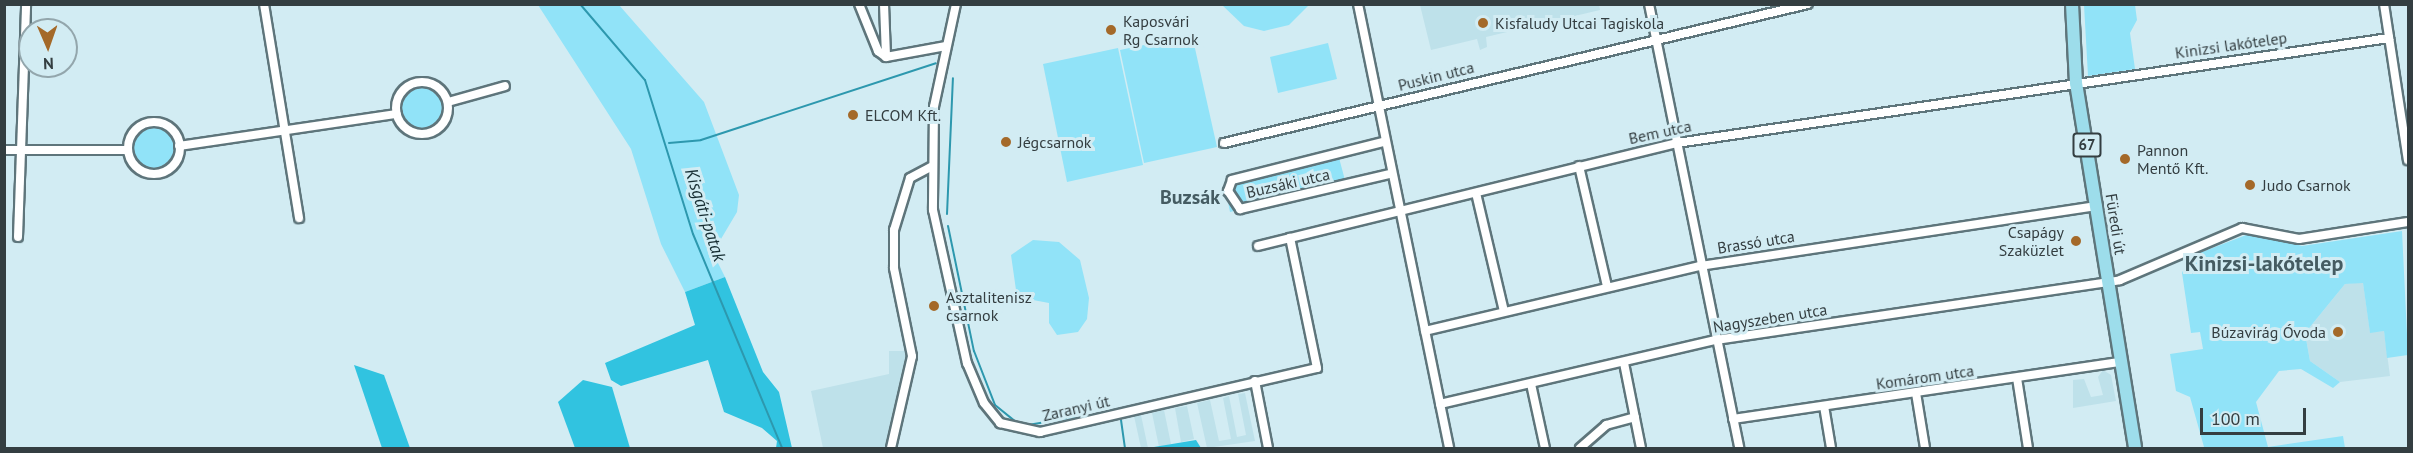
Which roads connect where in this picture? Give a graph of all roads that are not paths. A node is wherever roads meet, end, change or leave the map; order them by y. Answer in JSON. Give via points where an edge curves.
{"nodes":[{"id":1,"x":26,"y":4,"type":"edge"},
{"id":2,"x":264,"y":4,"type":"edge"},
{"id":3,"x":859,"y":4,"type":"edge"},
{"id":4,"x":884,"y":4,"type":"edge"},
{"id":5,"x":956,"y":4,"type":"edge"},
{"id":6,"x":1358,"y":4,"type":"edge"},
{"id":7,"x":1649,"y":4,"type":"edge"},
{"id":8,"x":1808,"y":4,"type":"edge"},
{"id":9,"x":2072,"y":4,"type":"edge"},
{"id":10,"x":2385,"y":4,"type":"edge"},
{"id":11,"x":1656,"y":38,"type":"junction"},
{"id":12,"x":2389,"y":38,"type":"junction"},
{"id":13,"x":946,"y":46,"type":"junction"},
{"id":14,"x":886,"y":57,"type":"junction"},
{"id":15,"x":2076,"y":83,"type":"junction"},
{"id":16,"x":505,"y":86,"type":"dead end"},
{"id":17,"x":448,"y":102,"type":"junction"},
{"id":18,"x":1377,"y":106,"type":"junction"},
{"id":19,"x":397,"y":114,"type":"junction"},
{"id":20,"x":285,"y":133,"type":"junction"},
{"id":21,"x":1383,"y":142,"type":"junction"},
{"id":22,"x":1224,"y":143,"type":"dead end"},
{"id":23,"x":1677,"y":143,"type":"junction"},
{"id":24,"x":179,"y":146,"type":"junction"},
{"id":25,"x":4,"y":150,"type":"edge"},
{"id":26,"x":128,"y":150,"type":"junction"},
{"id":27,"x":21,"y":151,"type":"junction"},
{"id":28,"x":2409,"y":160,"type":"edge"},
{"id":29,"x":1579,"y":166,"type":"junction"},
{"id":30,"x":931,"y":167,"type":"junction"},
{"id":31,"x":1389,"y":174,"type":"junction"},
{"id":32,"x":1476,"y":193,"type":"junction"},
{"id":33,"x":2097,"y":207,"type":"junction"},
{"id":34,"x":1397,"y":212,"type":"junction"},
{"id":35,"x":299,"y":218,"type":"dead end"},
{"id":36,"x":2409,"y":222,"type":"edge"},
{"id":37,"x":18,"y":237,"type":"dead end"},
{"id":38,"x":1290,"y":238,"type":"junction"},
{"id":39,"x":1258,"y":246,"type":"dead end"},
{"id":40,"x":1700,"y":266,"type":"junction"},
{"id":41,"x":2109,"y":282,"type":"junction"},
{"id":42,"x":1607,"y":286,"type":"junction"},
{"id":43,"x":1504,"y":311,"type":"junction"},
{"id":44,"x":1425,"y":331,"type":"junction"},
{"id":45,"x":1716,"y":340,"type":"junction"},
{"id":46,"x":2121,"y":362,"type":"junction"},
{"id":47,"x":1624,"y":363,"type":"junction"},
{"id":48,"x":2017,"y":378,"type":"junction"},
{"id":49,"x":1255,"y":381,"type":"junction"},
{"id":50,"x":1531,"y":384,"type":"junction"},
{"id":51,"x":1916,"y":393,"type":"junction"},
{"id":52,"x":1440,"y":404,"type":"junction"},
{"id":53,"x":1824,"y":406,"type":"junction"},
{"id":54,"x":1635,"y":417,"type":"junction"},
{"id":55,"x":1733,"y":419,"type":"junction"},
{"id":56,"x":891,"y":448,"type":"edge"},
{"id":57,"x":1268,"y":448,"type":"edge"},
{"id":58,"x":1449,"y":448,"type":"edge"},
{"id":59,"x":1545,"y":448,"type":"edge"},
{"id":60,"x":1580,"y":448,"type":"edge"},
{"id":61,"x":1641,"y":448,"type":"edge"},
{"id":62,"x":1739,"y":448,"type":"edge"},
{"id":63,"x":1831,"y":448,"type":"edge"},
{"id":64,"x":1925,"y":448,"type":"edge"},
{"id":65,"x":2028,"y":448,"type":"edge"},
{"id":66,"x":2135,"y":448,"type":"edge"}],
"edges":[{"from":1,"to":27,"type":"street"},
{"from":2,"to":20,"type":"street"},
{"from":3,"to":14,"type":"street","via":[[878,51]]},
{"from":4,"to":14,"type":"street"},
{"from":5,"to":13,"type":"street","name":"Zaranyi út"},
{"from":6,"to":18,"type":"street"},
{"from":7,"to":11,"type":"street"},
{"from":8,"to":11,"type":"street","name":"Puskin utca"},
{"from":9,"to":15,"type":"main road","name":"Füredi út","number":"67"},
{"from":10,"to":12,"type":"street"},
{"from":11,"to":18,"type":"street","name":"Puskin utca"},
{"from":11,"to":23,"type":"street"},
{"from":12,"to":15,"type":"street","name":"Kinizsi lakótelep"},
{"from":12,"to":28,"type":"street"},
{"from":13,"to":14,"type":"street"},
{"from":13,"to":30,"type":"street","name":"Zaranyi út","via":[[934,106]]},
{"from":15,"to":23,"type":"street","name":"Bem utca"},
{"from":15,"to":33,"type":"main road","name":"Füredi út","number":"67"},
{"from":16,"to":17,"type":"street"},
{"from":17,"to":19,"type":"street","via":[[439,88],[417,83],[399,98]]},
{"from":17,"to":19,"type":"street","via":[[446,120],[424,134],[407,129]]},
{"from":18,"to":21,"type":"street"},
{"from":18,"to":22,"type":"street","name":"Puskin utca"},
{"from":19,"to":20,"type":"street"},
{"from":20,"to":24,"type":"street"},
{"from":20,"to":35,"type":"street"},
{"from":21,"to":31,"type":"street"},
{"from":21,"to":31,"type":"street","name":"Buzsáki utca","via":[[1232,180],[1228,190],[1240,209]]},
{"from":23,"to":29,"type":"street","name":"Bem utca"},
{"from":23,"to":40,"type":"street"},
{"from":24,"to":26,"type":"street","via":[[175,163],[151,174],[135,166]]},
{"from":24,"to":26,"type":"street","via":[[172,130],[156,122],[132,133]]},
{"from":25,"to":27,"type":"street"},
{"from":26,"to":27,"type":"street"},
{"from":27,"to":37,"type":"street"},
{"from":29,"to":32,"type":"street","name":"Bem utca"},
{"from":29,"to":42,"type":"street"},
{"from":30,"to":49,"type":"street","name":"Zaranyi út","via":[[935,230],[956,322],[978,390],[1000,423],[1040,432]]},
{"from":30,"to":56,"type":"street","via":[[910,178],[894,230],[894,268],[912,357]]},
{"from":31,"to":34,"type":"street"},
{"from":32,"to":34,"type":"street","name":"Bem utca"},
{"from":32,"to":43,"type":"street"},
{"from":33,"to":40,"type":"street","name":"Brassó utca"},
{"from":33,"to":41,"type":"main road","name":"Füredi út","number":"67"},
{"from":34,"to":38,"type":"street","name":"Bem utca"},
{"from":34,"to":44,"type":"street"},
{"from":36,"to":41,"type":"street","via":[[2299,239],[2242,228],[2159,268]]},
{"from":38,"to":39,"type":"street","name":"Bem utca"},
{"from":38,"to":49,"type":"street","name":"Zaranyi út","via":[[1317,368]]},
{"from":40,"to":42,"type":"street","name":"Brassó utca"},
{"from":40,"to":45,"type":"street"},
{"from":41,"to":45,"type":"street","name":"Nagyszeben utca"},
{"from":41,"to":46,"type":"main road","name":"Füredi út","number":"67"},
{"from":42,"to":43,"type":"street","name":"Brassó utca"},
{"from":43,"to":44,"type":"street","name":"Brassó utca"},
{"from":44,"to":52,"type":"street"},
{"from":45,"to":47,"type":"street","name":"Nagyszeben utca"},
{"from":45,"to":55,"type":"street"},
{"from":46,"to":48,"type":"street","name":"Komárom utca"},
{"from":46,"to":66,"type":"main road","name":"Füredi út","number":"67"},
{"from":47,"to":50,"type":"street","name":"Nagyszeben utca"},
{"from":47,"to":54,"type":"street"},
{"from":48,"to":51,"type":"street","name":"Komárom utca"},
{"from":48,"to":65,"type":"street"},
{"from":49,"to":57,"type":"street"},
{"from":50,"to":52,"type":"street","name":"Nagyszeben utca"},
{"from":50,"to":59,"type":"street"},
{"from":51,"to":53,"type":"street","name":"Komárom utca"},
{"from":51,"to":64,"type":"street"},
{"from":52,"to":58,"type":"street"},
{"from":53,"to":55,"type":"street","name":"Komárom utca"},
{"from":53,"to":63,"type":"street"},
{"from":54,"to":60,"type":"street","via":[[1606,425]]},
{"from":54,"to":61,"type":"street"},
{"from":55,"to":62,"type":"street"}]}
